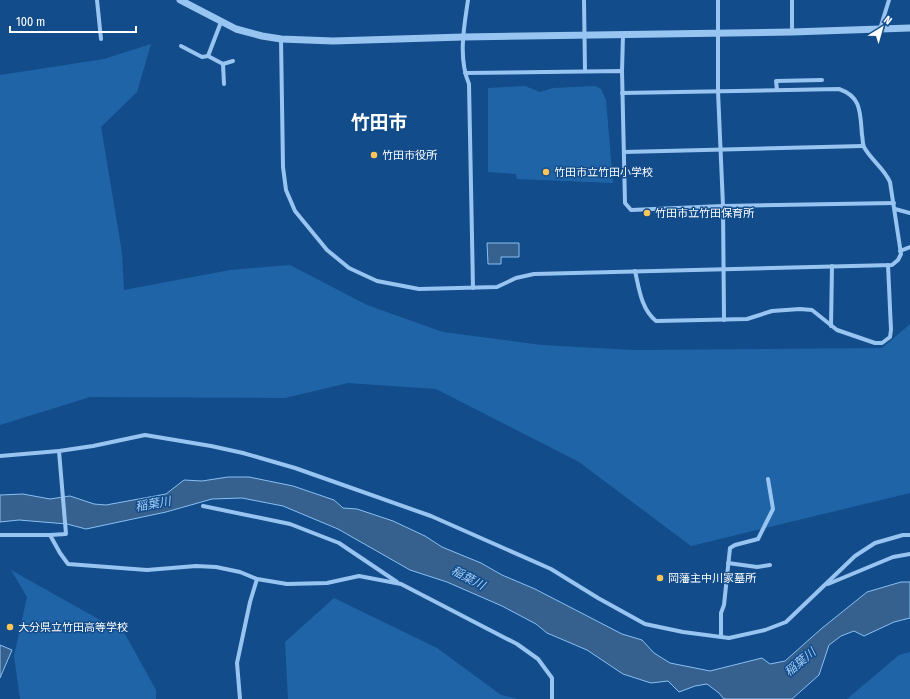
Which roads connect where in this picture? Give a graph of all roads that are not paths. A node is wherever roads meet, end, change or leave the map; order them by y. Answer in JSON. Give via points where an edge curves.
{"nodes":[{"id":1,"x":97,"y":0,"type":"edge"},
{"id":2,"x":180,"y":0,"type":"edge"},
{"id":3,"x":468,"y":0,"type":"edge"},
{"id":4,"x":584,"y":0,"type":"edge"},
{"id":5,"x":718,"y":0,"type":"edge"},
{"id":6,"x":792,"y":0,"type":"edge"},
{"id":7,"x":889,"y":0,"type":"edge"},
{"id":8,"x":221,"y":22,"type":"junction"},
{"id":9,"x":910,"y":28,"type":"edge"},
{"id":10,"x":880,"y":29,"type":"junction"},
{"id":11,"x":792,"y":32,"type":"junction"},
{"id":12,"x":719,"y":33,"type":"junction"},
{"id":13,"x":584,"y":35,"type":"junction"},
{"id":14,"x":623,"y":35,"type":"junction"},
{"id":15,"x":463,"y":38,"type":"junction"},
{"id":16,"x":101,"y":39,"type":"dead end"},
{"id":17,"x":281,"y":39,"type":"junction"},
{"id":18,"x":181,"y":46,"type":"dead end"},
{"id":19,"x":208,"y":56,"type":"junction"},
{"id":20,"x":234,"y":61,"type":"dead end"},
{"id":21,"x":224,"y":64,"type":"junction"},
{"id":22,"x":622,"y":71,"type":"junction"},
{"id":23,"x":585,"y":72,"type":"junction"},
{"id":24,"x":464,"y":73,"type":"junction"},
{"id":25,"x":822,"y":80,"type":"dead end"},
{"id":26,"x":224,"y":84,"type":"dead end"},
{"id":27,"x":777,"y":90,"type":"junction"},
{"id":28,"x":718,"y":91,"type":"junction"},
{"id":29,"x":622,"y":93,"type":"junction"},
{"id":30,"x":863,"y":146,"type":"junction"},
{"id":31,"x":720,"y":149,"type":"junction"},
{"id":32,"x":624,"y":152,"type":"junction"},
{"id":33,"x":894,"y":203,"type":"junction"},
{"id":34,"x":722,"y":206,"type":"junction"},
{"id":35,"x":895,"y":209,"type":"junction"},
{"id":36,"x":910,"y":213,"type":"edge"},
{"id":37,"x":910,"y":247,"type":"edge"},
{"id":38,"x":900,"y":251,"type":"junction"},
{"id":39,"x":888,"y":265,"type":"junction"},
{"id":40,"x":832,"y":266,"type":"junction"},
{"id":41,"x":723,"y":268,"type":"junction"},
{"id":42,"x":635,"y":271,"type":"junction"},
{"id":43,"x":473,"y":288,"type":"junction"},
{"id":44,"x":724,"y":320,"type":"junction"},
{"id":45,"x":831,"y":326,"type":"junction"},
{"id":46,"x":59,"y":451,"type":"junction"},
{"id":47,"x":0,"y":456,"type":"edge"},
{"id":48,"x":768,"y":479,"type":"dead end"},
{"id":49,"x":203,"y":506,"type":"dead end"},
{"id":50,"x":0,"y":535,"type":"edge"},
{"id":51,"x":50,"y":535,"type":"junction"},
{"id":52,"x":910,"y":535,"type":"edge"},
{"id":53,"x":910,"y":554,"type":"edge"},
{"id":54,"x":728,"y":563,"type":"junction"},
{"id":55,"x":770,"y":565,"type":"dead end"},
{"id":56,"x":257,"y":579,"type":"junction"},
{"id":57,"x":401,"y":584,"type":"junction"},
{"id":58,"x":824,"y":586,"type":"junction"},
{"id":59,"x":721,"y":637,"type":"junction"},
{"id":60,"x":240,"y":699,"type":"edge"},
{"id":61,"x":552,"y":699,"type":"edge"}],
"edges":[{"from":1,"to":16,"type":"street"},
{"from":2,"to":8,"type":"street"},
{"from":3,"to":15,"type":"street"},
{"from":4,"to":13,"type":"street"},
{"from":5,"to":12,"type":"street"},
{"from":6,"to":11,"type":"street"},
{"from":7,"to":10,"type":"street"},
{"from":8,"to":17,"type":"street","via":[[243,31]]},
{"from":8,"to":19,"type":"street"},
{"from":9,"to":10,"type":"street"},
{"from":10,"to":11,"type":"street"},
{"from":11,"to":12,"type":"street"},
{"from":12,"to":14,"type":"street"},
{"from":12,"to":28,"type":"street"},
{"from":13,"to":14,"type":"street"},
{"from":13,"to":15,"type":"street"},
{"from":13,"to":23,"type":"street"},
{"from":14,"to":22,"type":"street"},
{"from":15,"to":17,"type":"street","via":[[333,41]]},
{"from":15,"to":24,"type":"street"},
{"from":17,"to":43,"type":"street","via":[[286,190],[295,211],[308,228],[327,250],[350,268],[377,281],[419,289]]},
{"from":18,"to":19,"type":"street","via":[[202,57]]},
{"from":19,"to":21,"type":"street"},
{"from":20,"to":21,"type":"street"},
{"from":21,"to":26,"type":"street"},
{"from":22,"to":23,"type":"street"},
{"from":22,"to":29,"type":"street"},
{"from":23,"to":24,"type":"street"},
{"from":24,"to":43,"type":"street","via":[[469,84]]},
{"from":25,"to":27,"type":"street","via":[[776,80]]},
{"from":27,"to":28,"type":"street"},
{"from":27,"to":30,"type":"street","via":[[839,89],[851,95],[857,100],[860,110]]},
{"from":28,"to":29,"type":"street"},
{"from":28,"to":31,"type":"street"},
{"from":29,"to":32,"type":"street"},
{"from":30,"to":31,"type":"street"},
{"from":30,"to":33,"type":"street","via":[[886,173]]},
{"from":31,"to":32,"type":"street"},
{"from":31,"to":34,"type":"street"},
{"from":32,"to":34,"type":"street","via":[[625,203],[631,210]]},
{"from":33,"to":34,"type":"street"},
{"from":33,"to":35,"type":"street"},
{"from":34,"to":41,"type":"street"},
{"from":35,"to":36,"type":"street"},
{"from":35,"to":38,"type":"street"},
{"from":37,"to":38,"type":"street"},
{"from":38,"to":39,"type":"street","via":[[898,260]]},
{"from":39,"to":40,"type":"street"},
{"from":39,"to":45,"type":"street","via":[[890,337],[882,343],[875,343]]},
{"from":40,"to":41,"type":"street"},
{"from":40,"to":45,"type":"street"},
{"from":41,"to":42,"type":"street"},
{"from":41,"to":44,"type":"street"},
{"from":42,"to":43,"type":"street","via":[[534,274],[516,278],[497,287]]},
{"from":42,"to":44,"type":"street","via":[[645,310],[656,321]]},
{"from":44,"to":45,"type":"street","via":[[747,319],[772,311],[800,309],[812,310]]},
{"from":46,"to":47,"type":"street"},
{"from":46,"to":51,"type":"street","via":[[66,534]]},
{"from":46,"to":59,"type":"street","via":[[144,435],[211,446],[295,468],[431,516],[551,569],[645,624]]},
{"from":48,"to":54,"type":"street","via":[[773,509],[758,539],[730,548]]},
{"from":49,"to":57,"type":"street","via":[[290,524],[339,543]]},
{"from":50,"to":51,"type":"street"},
{"from":51,"to":56,"type":"street","via":[[68,564],[147,570],[216,567]]},
{"from":52,"to":58,"type":"street","via":[[875,543],[855,556]]},
{"from":53,"to":58,"type":"street","via":[[893,557]]},
{"from":54,"to":55,"type":"street","via":[[757,567]]},
{"from":54,"to":59,"type":"street","via":[[721,613]]},
{"from":56,"to":57,"type":"street","via":[[288,584],[327,583],[359,576]]},
{"from":56,"to":60,"type":"street","via":[[237,663]]},
{"from":57,"to":61,"type":"street","via":[[517,644],[538,659],[552,678]]},
{"from":58,"to":59,"type":"street","via":[[786,622],[766,630],[729,638]]}]}
